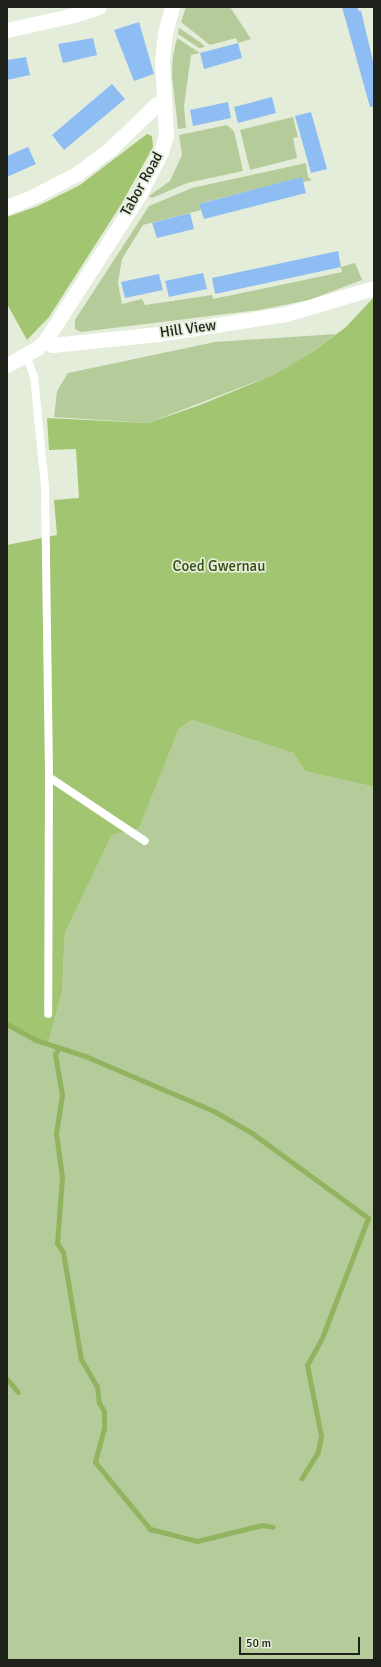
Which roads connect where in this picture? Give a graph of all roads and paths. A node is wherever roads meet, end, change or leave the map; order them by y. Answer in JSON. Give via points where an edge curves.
{"nodes":[{"id":1,"x":99,"y":7,"type":"edge"},
{"id":2,"x":172,"y":7,"type":"edge"},
{"id":3,"x":7,"y":30,"type":"edge"},
{"id":4,"x":163,"y":102,"type":"junction"},
{"id":5,"x":7,"y":207,"type":"edge"},
{"id":6,"x":374,"y":288,"type":"edge"},
{"id":7,"x":45,"y":341,"type":"junction"},
{"id":8,"x":26,"y":355,"type":"junction"},
{"id":9,"x":7,"y":365,"type":"edge"},
{"id":10,"x":49,"y":777,"type":"junction"},
{"id":11,"x":145,"y":841,"type":"dead end"},
{"id":12,"x":48,"y":1014,"type":"dead end"}],
"edges":[{"from":1,"to":3,"type":"street"},
{"from":2,"to":4,"type":"street","name":"Tabor Road","via":[[165,33],[162,60]]},
{"from":4,"to":5,"type":"street","via":[[157,104],[110,150],[78,173]]},
{"from":4,"to":7,"type":"street","name":"Tabor Road","via":[[165,139],[152,171]]},
{"from":6,"to":7,"type":"street","name":"Hill View","via":[[286,314],[158,334],[52,345]]},
{"from":7,"to":8,"type":"street"},
{"from":8,"to":9,"type":"street"},
{"from":8,"to":10,"type":"lane","via":[[34,377],[45,487]]},
{"from":10,"to":11,"type":"lane"},
{"from":10,"to":12,"type":"lane"}]}
